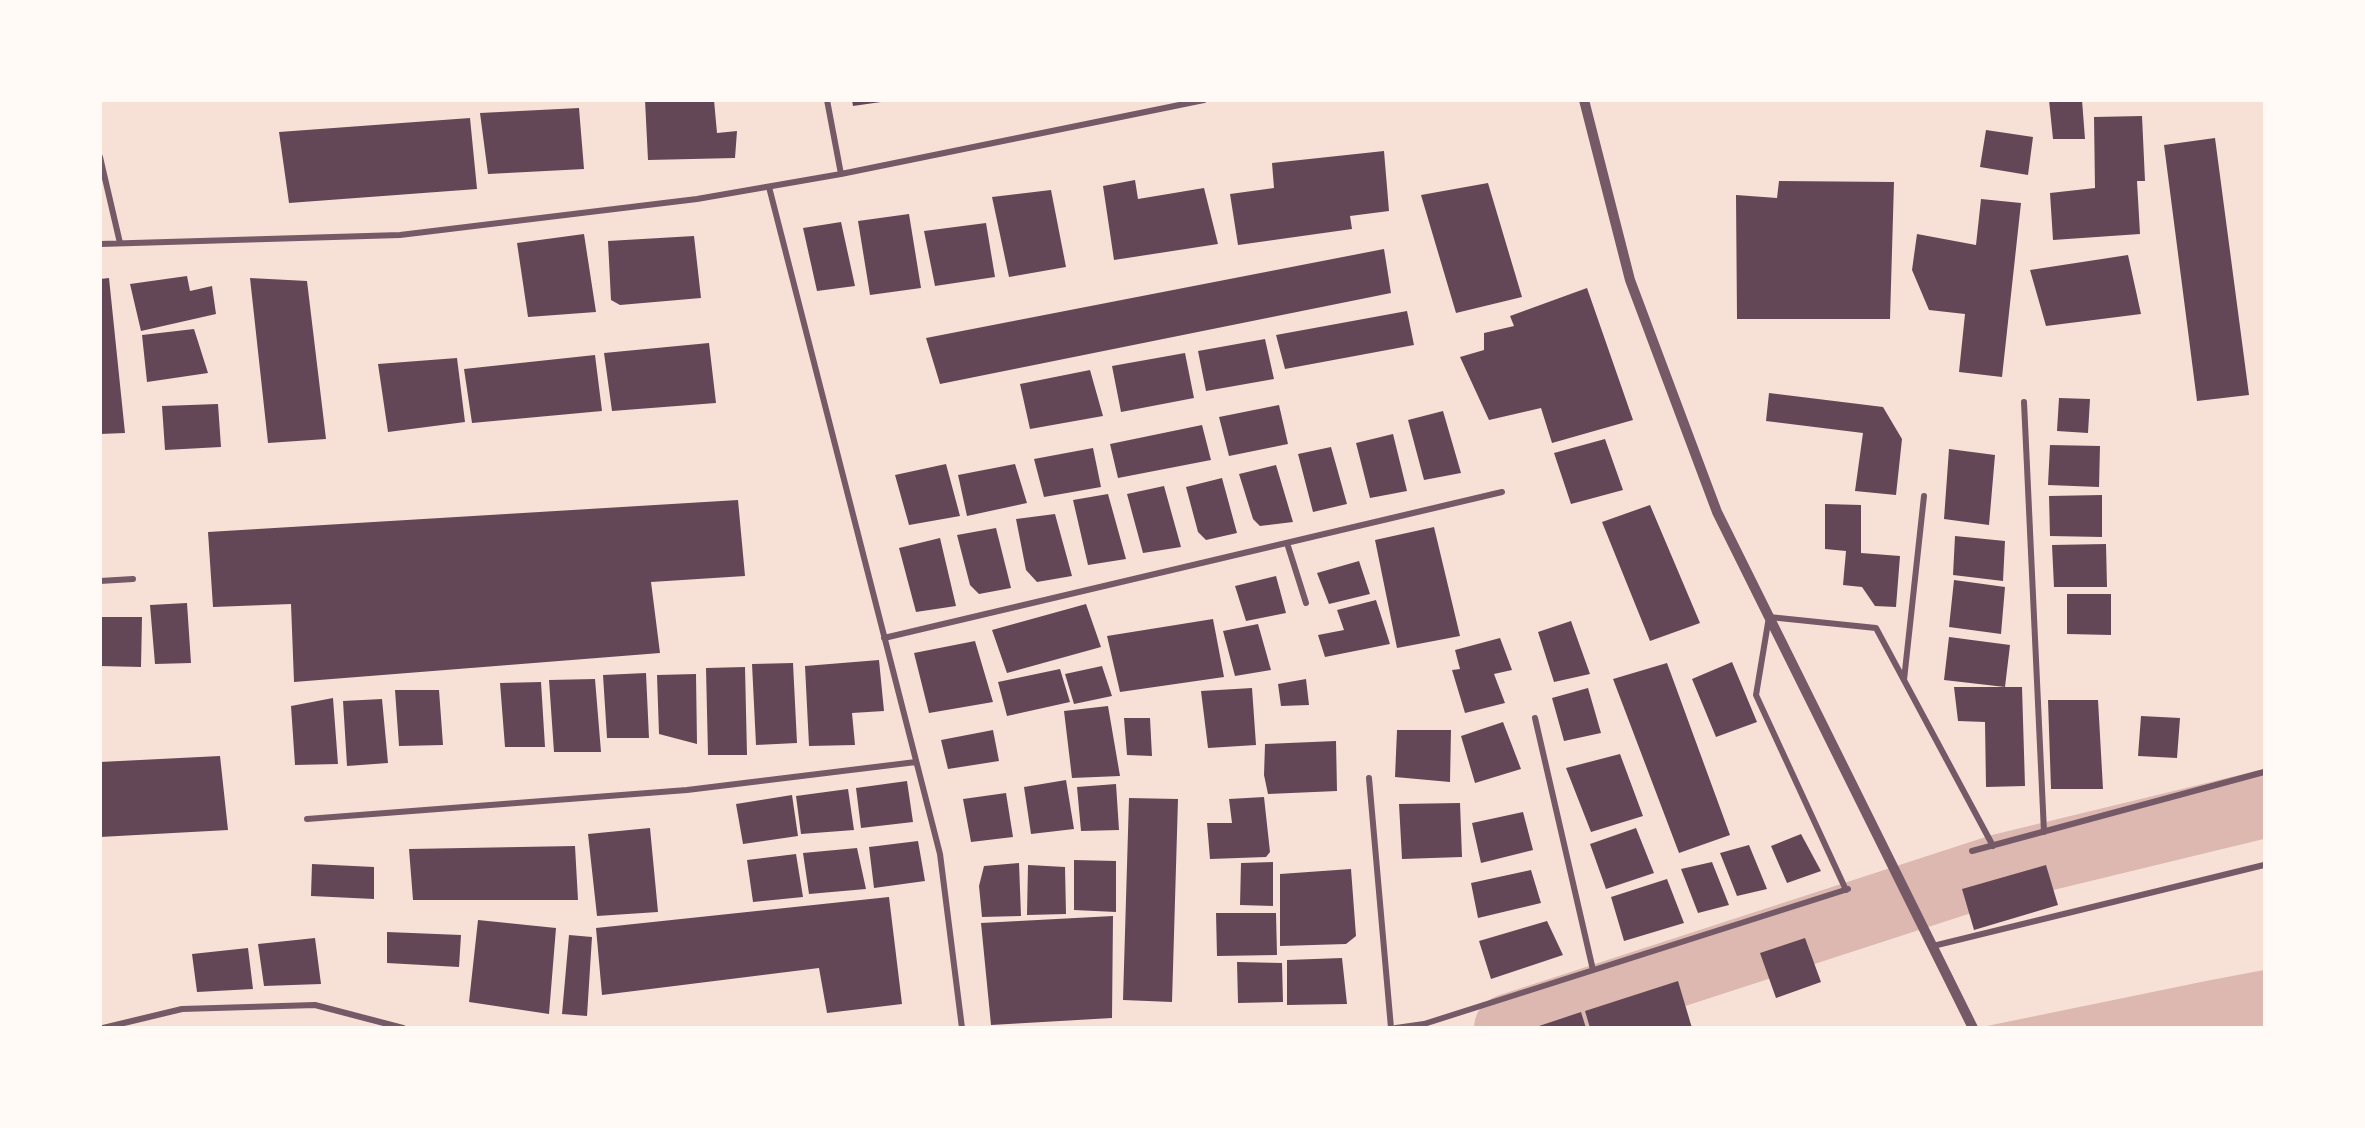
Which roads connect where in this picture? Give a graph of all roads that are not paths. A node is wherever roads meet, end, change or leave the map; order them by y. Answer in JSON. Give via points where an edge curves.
{"nodes":[{"id":1,"x":827,"y":100,"type":"edge"},
{"id":2,"x":1204,"y":100,"type":"edge"},
{"id":3,"x":1584,"y":100,"type":"edge"},
{"id":4,"x":100,"y":157,"type":"edge"},
{"id":5,"x":841,"y":174,"type":"junction"},
{"id":6,"x":769,"y":187,"type":"junction"},
{"id":7,"x":120,"y":243,"type":"junction"},
{"id":8,"x":100,"y":244,"type":"edge"},
{"id":9,"x":2024,"y":402,"type":"dead end"},
{"id":10,"x":1502,"y":492,"type":"dead end"},
{"id":11,"x":1924,"y":496,"type":"dead end"},
{"id":12,"x":1287,"y":543,"type":"junction"},
{"id":13,"x":133,"y":579,"type":"dead end"},
{"id":14,"x":100,"y":581,"type":"edge"},
{"id":15,"x":1306,"y":603,"type":"dead end"},
{"id":16,"x":1769,"y":617,"type":"junction"},
{"id":17,"x":884,"y":638,"type":"junction"},
{"id":18,"x":1904,"y":681,"type":"junction"},
{"id":19,"x":1535,"y":718,"type":"dead end"},
{"id":20,"x":916,"y":762,"type":"junction"},
{"id":21,"x":2265,"y":772,"type":"edge"},
{"id":22,"x":1369,"y":778,"type":"dead end"},
{"id":23,"x":307,"y":819,"type":"dead end"},
{"id":24,"x":2044,"y":832,"type":"junction"},
{"id":25,"x":1993,"y":846,"type":"junction"},
{"id":26,"x":1972,"y":851,"type":"dead end"},
{"id":27,"x":2265,"y":865,"type":"edge"},
{"id":28,"x":1933,"y":946,"type":"junction"},
{"id":29,"x":1593,"y":970,"type":"junction"},
{"id":30,"x":103,"y":1028,"type":"edge"},
{"id":31,"x":403,"y":1028,"type":"edge"},
{"id":32,"x":962,"y":1028,"type":"edge"},
{"id":33,"x":1391,"y":1028,"type":"edge"},
{"id":34,"x":1396,"y":1028,"type":"edge"},
{"id":35,"x":1973,"y":1028,"type":"edge"}],
"edges":[{"from":1,"to":5,"type":"street"},
{"from":2,"to":5,"type":"street"},
{"from":3,"to":16,"type":"street","via":[[1630,280],[1717,512]]},
{"from":4,"to":7,"type":"street"},
{"from":5,"to":6,"type":"street"},
{"from":6,"to":7,"type":"street","via":[[400,235]]},
{"from":6,"to":17,"type":"street"},
{"from":7,"to":8,"type":"street"},
{"from":9,"to":24,"type":"street"},
{"from":10,"to":12,"type":"street"},
{"from":11,"to":18,"type":"street"},
{"from":12,"to":15,"type":"street"},
{"from":12,"to":17,"type":"street"},
{"from":13,"to":14,"type":"street"},
{"from":16,"to":18,"type":"street","via":[[1876,628]]},
{"from":16,"to":28,"type":"street"},
{"from":16,"to":29,"type":"street","via":[[1756,695],[1848,889]]},
{"from":17,"to":20,"type":"street"},
{"from":18,"to":25,"type":"street"},
{"from":19,"to":29,"type":"street"},
{"from":20,"to":23,"type":"street","via":[[687,790]]},
{"from":20,"to":32,"type":"street","via":[[940,854]]},
{"from":21,"to":24,"type":"street"},
{"from":22,"to":33,"type":"street"},
{"from":24,"to":25,"type":"street"},
{"from":25,"to":26,"type":"street"},
{"from":27,"to":28,"type":"street"},
{"from":28,"to":35,"type":"street"},
{"from":29,"to":34,"type":"street","via":[[1424,1024]]},
{"from":30,"to":31,"type":"street","via":[[182,1009],[315,1005]]}]}
